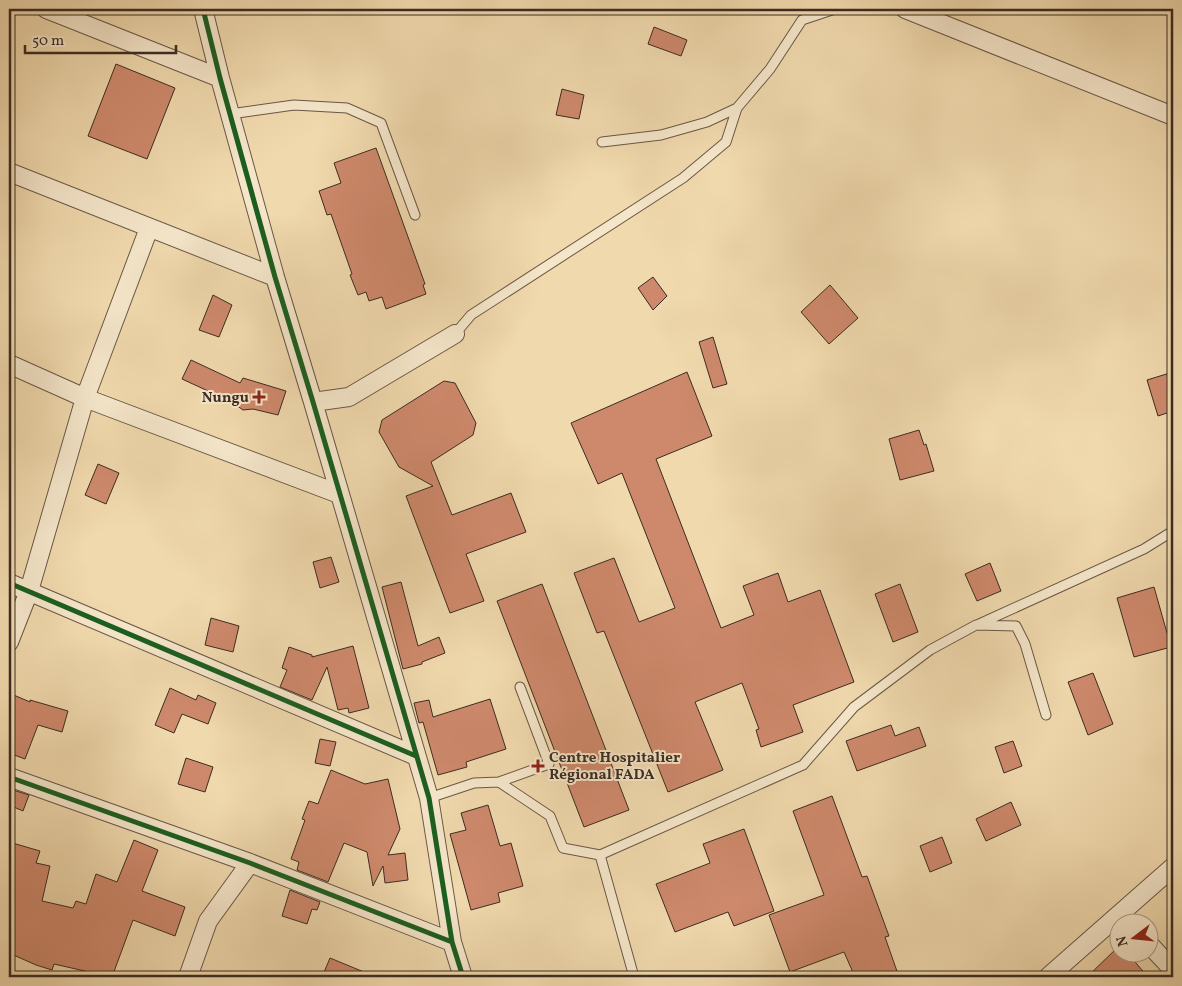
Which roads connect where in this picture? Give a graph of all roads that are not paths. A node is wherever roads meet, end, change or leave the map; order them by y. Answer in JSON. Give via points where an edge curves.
{"nodes":[{"id":1,"x":46,"y":9,"type":"edge"},
{"id":2,"x":203,"y":9,"type":"edge"},
{"id":3,"x":835,"y":9,"type":"edge"},
{"id":4,"x":905,"y":9,"type":"edge"},
{"id":5,"x":220,"y":78,"type":"junction"},
{"id":6,"x":737,"y":108,"type":"junction"},
{"id":7,"x":230,"y":114,"type":"junction"},
{"id":8,"x":1173,"y":116,"type":"edge"},
{"id":9,"x":602,"y":142,"type":"dead end"},
{"id":10,"x":9,"y":172,"type":"edge"},
{"id":11,"x":414,"y":215,"type":"dead end"},
{"id":12,"x":149,"y":228,"type":"junction"},
{"id":13,"x":274,"y":278,"type":"junction"},
{"id":14,"x":455,"y":334,"type":"joint"},
{"id":15,"x":9,"y":364,"type":"edge"},
{"id":16,"x":85,"y":398,"type":"junction"},
{"id":17,"x":314,"y":402,"type":"junction"},
{"id":18,"x":339,"y":494,"type":"junction"},
{"id":19,"x":1173,"y":531,"type":"edge"},
{"id":20,"x":9,"y":583,"type":"edge"},
{"id":21,"x":29,"y":591,"type":"junction"},
{"id":22,"x":976,"y":625,"type":"junction"},
{"id":23,"x":9,"y":642,"type":"edge"},
{"id":24,"x":520,"y":686,"type":"dead end"},
{"id":25,"x":1046,"y":715,"type":"dead end"},
{"id":26,"x":416,"y":756,"type":"junction"},
{"id":27,"x":9,"y":777,"type":"edge"},
{"id":28,"x":498,"y":782,"type":"junction"},
{"id":29,"x":429,"y":798,"type":"junction"},
{"id":30,"x":600,"y":855,"type":"junction"},
{"id":31,"x":250,"y":863,"type":"junction"},
{"id":32,"x":1173,"y":867,"type":"edge"},
{"id":33,"x":1129,"y":914,"type":"edge"},
{"id":34,"x":1110,"y":930,"type":"edge"},
{"id":35,"x":452,"y":942,"type":"junction"},
{"id":36,"x":1160,"y":956,"type":"edge"},
{"id":37,"x":1173,"y":970,"type":"edge"},
{"id":38,"x":188,"y":977,"type":"edge"},
{"id":39,"x":463,"y":977,"type":"edge"},
{"id":40,"x":634,"y":977,"type":"edge"},
{"id":41,"x":1048,"y":977,"type":"edge"}],
"edges":[{"from":1,"to":5,"type":"street"},
{"from":2,"to":5,"type":"street"},
{"from":3,"to":6,"type":"lane","via":[[802,20],[770,69]]},
{"from":4,"to":8,"type":"street"},
{"from":5,"to":7,"type":"street"},
{"from":6,"to":9,"type":"lane","via":[[707,122],[661,135]]},
{"from":6,"to":14,"type":"lane","via":[[726,142],[683,178],[470,315]]},
{"from":7,"to":11,"type":"lane","via":[[294,105],[347,108],[381,123]]},
{"from":7,"to":13,"type":"street"},
{"from":10,"to":12,"type":"street"},
{"from":12,"to":13,"type":"street"},
{"from":12,"to":16,"type":"street"},
{"from":13,"to":17,"type":"street"},
{"from":14,"to":17,"type":"street","via":[[349,397]]},
{"from":15,"to":16,"type":"street"},
{"from":16,"to":18,"type":"street"},
{"from":16,"to":21,"type":"street"},
{"from":17,"to":18,"type":"street"},
{"from":18,"to":26,"type":"street"},
{"from":19,"to":22,"type":"lane","via":[[1144,549]]},
{"from":20,"to":21,"type":"street"},
{"from":21,"to":23,"type":"street"},
{"from":21,"to":26,"type":"street"},
{"from":22,"to":25,"type":"lane","via":[[1016,626],[1025,644]]},
{"from":22,"to":30,"type":"lane","via":[[930,650],[854,708],[803,765]]},
{"from":24,"to":28,"type":"lane","via":[[549,764]]},
{"from":26,"to":29,"type":"street"},
{"from":27,"to":31,"type":"street"},
{"from":28,"to":29,"type":"lane","via":[[474,783]]},
{"from":28,"to":30,"type":"lane","via":[[550,816],[564,848]]},
{"from":29,"to":35,"type":"street"},
{"from":30,"to":40,"type":"lane"},
{"from":31,"to":35,"type":"street"},
{"from":31,"to":38,"type":"street","via":[[208,921]]},
{"from":32,"to":33,"type":"street"},
{"from":34,"to":41,"type":"street"},
{"from":35,"to":39,"type":"street"},
{"from":36,"to":37,"type":"street"}]}
